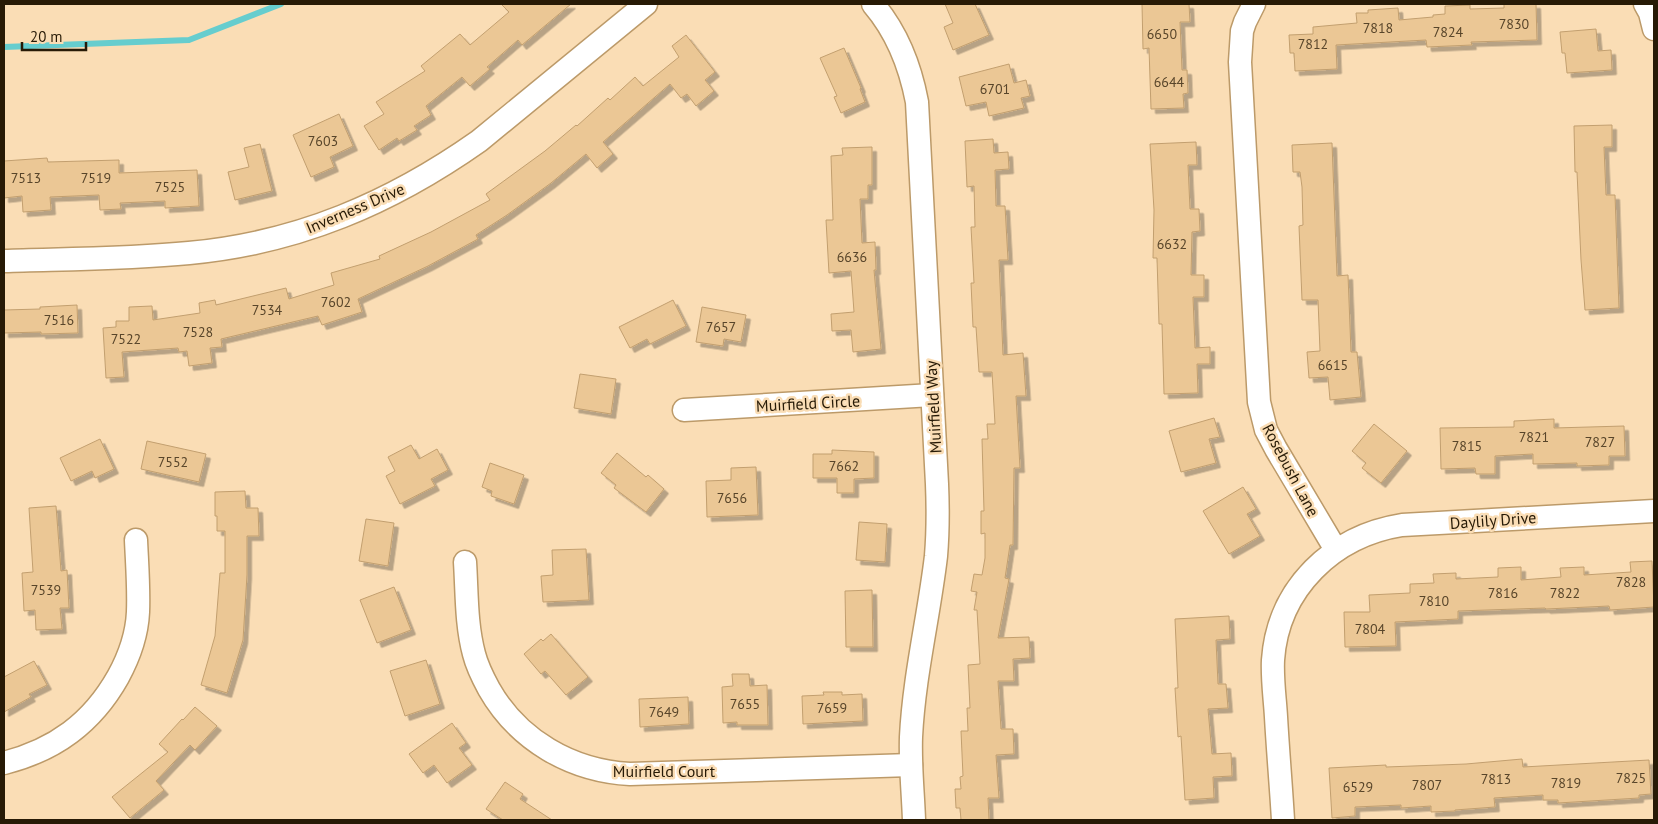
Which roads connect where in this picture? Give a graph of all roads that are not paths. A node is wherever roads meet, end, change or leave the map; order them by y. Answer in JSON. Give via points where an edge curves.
{"nodes":[{"id":1,"x":646,"y":4,"type":"edge"},
{"id":2,"x":872,"y":4,"type":"edge"},
{"id":3,"x":1645,"y":4,"type":"edge"},
{"id":4,"x":1253,"y":6,"type":"edge"},
{"id":5,"x":1654,"y":29,"type":"edge"},
{"id":6,"x":4,"y":261,"type":"edge"},
{"id":7,"x":932,"y":395,"type":"junction"},
{"id":8,"x":684,"y":410,"type":"dead end"},
{"id":9,"x":1654,"y":511,"type":"edge"},
{"id":10,"x":136,"y":540,"type":"dead end"},
{"id":11,"x":1336,"y":550,"type":"junction"},
{"id":12,"x":465,"y":562,"type":"dead end"},
{"id":13,"x":4,"y":763,"type":"edge"},
{"id":14,"x":911,"y":765,"type":"junction"},
{"id":15,"x":914,"y":820,"type":"edge"},
{"id":16,"x":1283,"y":820,"type":"edge"}],
"edges":[{"from":1,"to":6,"type":"street","name":"Inverness Drive","via":[[467,150],[401,191],[345,216],[269,240],[209,251]]},
{"from":2,"to":7,"type":"street","name":"Muirfield Way","via":[[891,28],[904,54],[917,102]]},
{"from":3,"to":5,"type":"street"},
{"from":4,"to":11,"type":"street","name":"Rosebush Lane","via":[[1242,32],[1240,62],[1259,402],[1266,430]]},
{"from":7,"to":8,"type":"street","name":"Muirfield Circle"},
{"from":7,"to":14,"type":"street","name":"Muirfield Way","via":[[938,514],[936,554],[915,696]]},
{"from":9,"to":11,"type":"street","name":"Daylily Drive","via":[[1402,525],[1364,535]]},
{"from":10,"to":13,"type":"street","via":[[138,612],[135,632],[127,660],[108,694],[90,717],[58,741],[33,754]]},
{"from":11,"to":16,"type":"street","via":[[1312,570],[1294,594],[1276,641],[1274,691]]},
{"from":12,"to":14,"type":"street","name":"Muirfield Court","via":[[469,625],[481,674],[514,723],[545,748],[572,762],[630,774]]},
{"from":14,"to":15,"type":"street","name":"Muirfield Way"}]}
